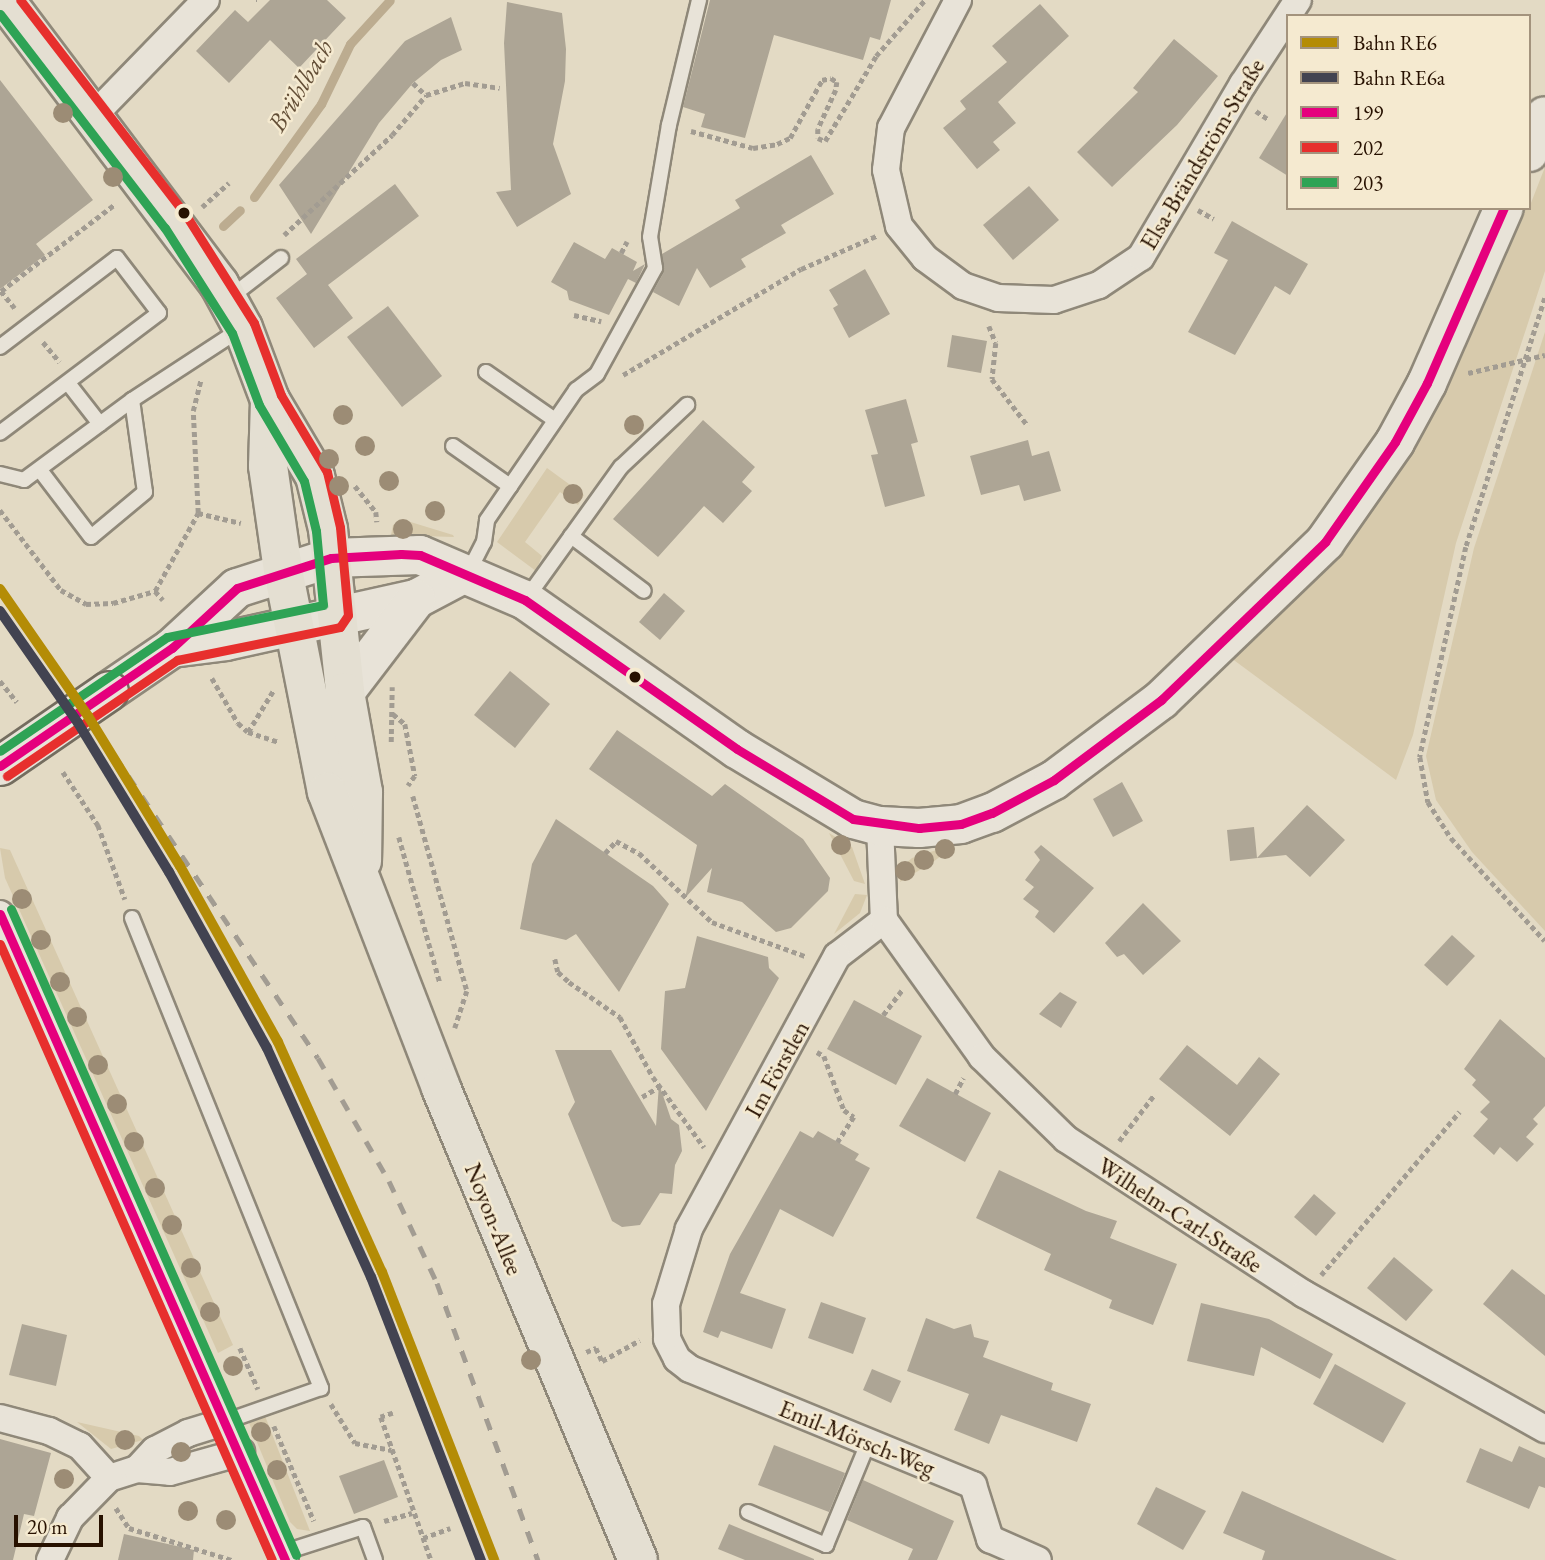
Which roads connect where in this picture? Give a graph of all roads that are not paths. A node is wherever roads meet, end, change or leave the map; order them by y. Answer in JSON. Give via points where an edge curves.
{"nodes":[{"id":1,"x":5,"y":0,"type":"edge"},
{"id":2,"x":206,"y":0,"type":"edge"},
{"id":3,"x":699,"y":0,"type":"edge"},
{"id":4,"x":958,"y":0,"type":"edge"},
{"id":5,"x":1286,"y":18,"type":"edge"},
{"id":6,"x":95,"y":114,"type":"junction"},
{"id":7,"x":1545,"y":116,"type":"edge"},
{"id":8,"x":1531,"y":148,"type":"edge"},
{"id":9,"x":1503,"y":210,"type":"edge"},
{"id":10,"x":281,"y":258,"type":"dead end"},
{"id":11,"x":235,"y":314,"type":"junction"},
{"id":12,"x":0,"y":347,"type":"edge"},
{"id":13,"x":486,"y":372,"type":"dead end"},
{"id":14,"x":68,"y":383,"type":"junction"},
{"id":15,"x":132,"y":400,"type":"junction"},
{"id":16,"x":270,"y":400,"type":"junction"},
{"id":17,"x":687,"y":405,"type":"dead end"},
{"id":18,"x":555,"y":420,"type":"junction"},
{"id":19,"x":100,"y":424,"type":"junction"},
{"id":20,"x":0,"y":433,"type":"edge"},
{"id":21,"x":453,"y":446,"type":"dead end"},
{"id":22,"x":40,"y":470,"type":"junction"},
{"id":23,"x":0,"y":474,"type":"edge"},
{"id":24,"x":510,"y":486,"type":"junction"},
{"id":25,"x":571,"y":536,"type":"junction"},
{"id":26,"x":331,"y":558,"type":"junction"},
{"id":27,"x":284,"y":570,"type":"junction"},
{"id":28,"x":465,"y":575,"type":"junction"},
{"id":29,"x":644,"y":591,"type":"dead end"},
{"id":30,"x":416,"y":599,"type":"junction"},
{"id":31,"x":525,"y":600,"type":"junction"},
{"id":32,"x":336,"y":615,"type":"junction"},
{"id":33,"x":294,"y":625,"type":"junction"},
{"id":34,"x":172,"y":648,"type":"junction"},
{"id":35,"x":345,"y":692,"type":"junction"},
{"id":36,"x":0,"y":765,"type":"edge"},
{"id":37,"x":880,"y":827,"type":"junction"},
{"id":38,"x":361,"y":874,"type":"junction"},
{"id":39,"x":0,"y":915,"type":"edge"},
{"id":40,"x":132,"y":918,"type":"road end"},
{"id":41,"x":884,"y":920,"type":"junction"},
{"id":42,"x":664,"y":1324,"type":"joint"},
{"id":43,"x":0,"y":1418,"type":"edge"},
{"id":44,"x":227,"y":1421,"type":"junction"},
{"id":45,"x":1545,"y":1429,"type":"edge"},
{"id":46,"x":868,"y":1443,"type":"junction"},
{"id":47,"x":241,"y":1452,"type":"junction"},
{"id":48,"x":137,"y":1469,"type":"junction"},
{"id":49,"x":109,"y":1478,"type":"junction"},
{"id":50,"x":748,"y":1513,"type":"dead end"},
{"id":51,"x":985,"y":1550,"type":"edge"},
{"id":52,"x":284,"y":1557,"type":"edge"},
{"id":53,"x":50,"y":1560,"type":"edge"},
{"id":54,"x":375,"y":1560,"type":"edge"},
{"id":55,"x":638,"y":1560,"type":"edge"},
{"id":56,"x":1038,"y":1560,"type":"edge"}],
"edges":[{"from":1,"to":6,"type":"main road"},
{"from":2,"to":6,"type":"street"},
{"from":3,"to":18,"type":"lane","via":[[650,237],[655,268],[597,374],[576,390]]},
{"from":4,"to":5,"type":"street","name":"Elsa-Brändström-Straße","via":[[891,128],[886,170],[899,226],[925,258],[963,286],[998,298],[1054,300],[1099,285],[1141,257]]},
{"from":6,"to":11,"type":"main road"},
{"from":7,"to":8,"type":"main road"},
{"from":9,"to":37,"type":"main road","via":[[1427,383],[1395,442],[1325,542],[1161,700],[1054,780],[961,824]]},
{"from":10,"to":11,"type":"lane"},
{"from":11,"to":15,"type":"lane","via":[[210,349]]},
{"from":11,"to":16,"type":"main road"},
{"from":12,"to":14,"type":"lane","via":[[117,258],[159,313]]},
{"from":13,"to":18,"type":"lane"},
{"from":14,"to":19,"type":"lane"},
{"from":14,"to":20,"type":"lane"},
{"from":15,"to":19,"type":"lane"},
{"from":15,"to":22,"type":"lane","via":[[145,492],[92,537]]},
{"from":16,"to":26,"type":"main road","name":"Noyon-Allee","via":[[315,475]]},
{"from":16,"to":27,"type":"main road","name":"Noyon-Allee","via":[[268,466]]},
{"from":17,"to":25,"type":"lane","via":[[621,467]]},
{"from":18,"to":24,"type":"lane"},
{"from":19,"to":22,"type":"lane"},
{"from":21,"to":24,"type":"lane"},
{"from":22,"to":23,"type":"lane","via":[[24,480]]},
{"from":24,"to":28,"type":"lane","via":[[487,520],[484,542]]},
{"from":25,"to":29,"type":"lane"},
{"from":25,"to":31,"type":"lane"},
{"from":26,"to":27,"type":"main road"},
{"from":26,"to":28,"type":"main road","via":[[420,555]]},
{"from":26,"to":32,"type":"main road","name":"Noyon-Allee"},
{"from":27,"to":33,"type":"main road","name":"Noyon-Allee"},
{"from":27,"to":34,"type":"main road","via":[[237,588]]},
{"from":28,"to":30,"type":"main road"},
{"from":28,"to":31,"type":"main road"},
{"from":30,"to":32,"type":"main road"},
{"from":30,"to":35,"type":"main road"},
{"from":31,"to":37,"type":"main road","via":[[794,786],[853,819]]},
{"from":32,"to":33,"type":"main road"},
{"from":32,"to":35,"type":"main road","name":"Noyon-Allee"},
{"from":33,"to":34,"type":"main road"},
{"from":33,"to":38,"type":"main road","name":"Noyon-Allee","via":[[327,792]]},
{"from":34,"to":36,"type":"main road","bridge":true},
{"from":35,"to":38,"type":"main road","name":"Noyon-Allee","via":[[363,792]]},
{"from":37,"to":41,"type":"street"},
{"from":38,"to":55,"type":"main road","name":"Noyon-Allee","via":[[441,1088]]},
{"from":39,"to":44,"type":"street"},
{"from":40,"to":44,"type":"lane","via":[[321,1388]]},
{"from":41,"to":42,"type":"street","name":"Im Förstlen","via":[[837,956],[723,1163],[688,1229]]},
{"from":41,"to":45,"type":"street","name":"Wilhelm-Carl-Straße","via":[[982,1057],[1034,1112],[1101,1164],[1304,1294]]},
{"from":42,"to":46,"type":"street","name":"Emil-Mörsch-Weg","via":[[677,1359],[690,1368]]},
{"from":43,"to":49,"type":"street","via":[[49,1431],[80,1446]]},
{"from":44,"to":47,"type":"street"},
{"from":44,"to":48,"type":"street","via":[[155,1450]]},
{"from":46,"to":50,"type":"lane","via":[[826,1545]]},
{"from":46,"to":51,"type":"street","name":"Emil-Mörsch-Weg","via":[[973,1485]]},
{"from":47,"to":48,"type":"street","via":[[170,1472]]},
{"from":47,"to":52,"type":"street"},
{"from":48,"to":49,"type":"street"},
{"from":49,"to":53,"type":"street","via":[[70,1518]]},
{"from":51,"to":56,"type":"street","name":"Emil-Mörsch-Weg"},
{"from":52,"to":54,"type":"lane","via":[[363,1527]]}]}
